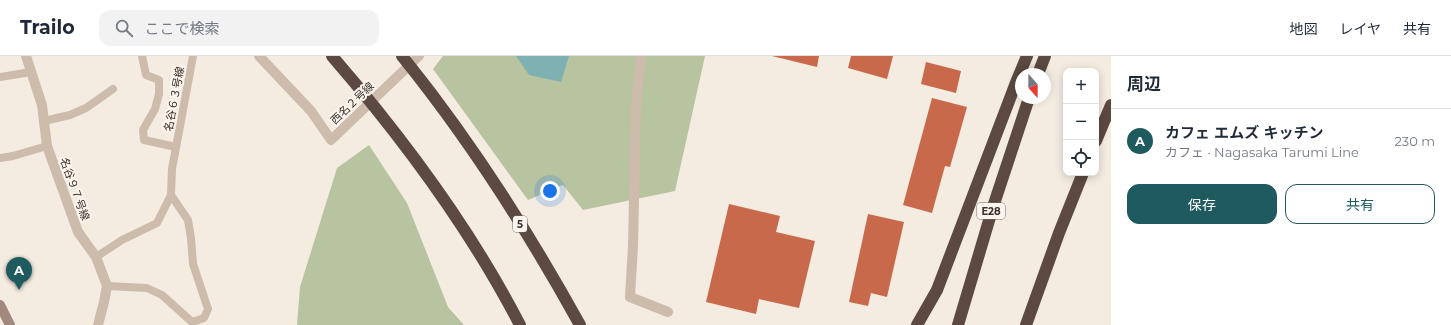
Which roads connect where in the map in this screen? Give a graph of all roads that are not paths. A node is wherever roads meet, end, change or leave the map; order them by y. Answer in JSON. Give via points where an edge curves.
{"nodes":[{"id":1,"x":26,"y":56,"type":"edge"},
{"id":2,"x":142,"y":56,"type":"edge"},
{"id":3,"x":193,"y":56,"type":"edge"},
{"id":4,"x":259,"y":56,"type":"edge"},
{"id":5,"x":332,"y":56,"type":"edge"},
{"id":6,"x":402,"y":56,"type":"edge"},
{"id":7,"x":419,"y":56,"type":"edge"},
{"id":8,"x":641,"y":56,"type":"edge"},
{"id":9,"x":1027,"y":56,"type":"edge"},
{"id":10,"x":1045,"y":56,"type":"edge"},
{"id":11,"x":1040,"y":68,"type":"edge"},
{"id":12,"x":31,"y":72,"type":"junction"},
{"id":13,"x":0,"y":77,"type":"edge"},
{"id":14,"x":113,"y":89,"type":"dead end"},
{"id":15,"x":1027,"y":104,"type":"edge"},
{"id":16,"x":1111,"y":105,"type":"edge"},
{"id":17,"x":44,"y":121,"type":"junction"},
{"id":18,"x":1096,"y":140,"type":"edge"},
{"id":19,"x":47,"y":146,"type":"junction"},
{"id":20,"x":176,"y":147,"type":"junction"},
{"id":21,"x":0,"y":158,"type":"edge"},
{"id":22,"x":1082,"y":176,"type":"edge"},
{"id":23,"x":171,"y":196,"type":"junction"},
{"id":24,"x":1059,"y":233,"type":"junction"},
{"id":25,"x":96,"y":256,"type":"junction"},
{"id":26,"x":107,"y":286,"type":"junction"},
{"id":27,"x":937,"y":290,"type":"junction"},
{"id":28,"x":0,"y":305,"type":"edge"},
{"id":29,"x":668,"y":312,"type":"dead end"},
{"id":30,"x":192,"y":324,"type":"edge"},
{"id":31,"x":10,"y":325,"type":"edge"},
{"id":32,"x":98,"y":325,"type":"edge"},
{"id":33,"x":520,"y":325,"type":"edge"},
{"id":34,"x":580,"y":325,"type":"edge"},
{"id":35,"x":917,"y":325,"type":"edge"},
{"id":36,"x":928,"y":325,"type":"edge"},
{"id":37,"x":958,"y":325,"type":"edge"},
{"id":38,"x":1026,"y":325,"type":"edge"},
{"id":39,"x":1034,"y":325,"type":"edge"}],
"edges":[{"from":1,"to":12,"type":"street","name":"名谷９７号線"},
{"from":2,"to":20,"type":"lane","name":"名谷６３号線","via":[[146,74],[159,80],[155,109],[143,130],[144,140]]},
{"from":3,"to":20,"type":"lane","name":"名谷６３号線"},
{"from":4,"to":7,"type":"street","name":"西名２号線","via":[[311,111],[331,140]]},
{"from":5,"to":33,"type":"highway","via":[[375,108],[450,210]]},
{"from":6,"to":34,"type":"highway","number":"5","via":[[455,125],[495,184]]},
{"from":8,"to":29,"type":"street","via":[[636,106],[630,297]]},
{"from":9,"to":27,"type":"highway"},
{"from":10,"to":11,"type":"highway"},
{"from":12,"to":13,"type":"lane"},
{"from":12,"to":17,"type":"street","name":"名谷９７号線","via":[[42,105]]},
{"from":14,"to":17,"type":"lane","via":[[70,116]]},
{"from":15,"to":37,"type":"highway","number":"E28","via":[[992,207]]},
{"from":16,"to":18,"type":"highway"},
{"from":17,"to":19,"type":"street","name":"名谷９７号線"},
{"from":19,"to":21,"type":"lane"},
{"from":19,"to":25,"type":"street","name":"名谷９７号線","via":[[78,232]]},
{"from":20,"to":23,"type":"lane","name":"名谷６３号線"},
{"from":22,"to":24,"type":"highway"},
{"from":23,"to":25,"type":"lane","via":[[157,224],[122,240]]},
{"from":23,"to":30,"type":"lane","via":[[188,220],[193,264],[208,309],[204,318]]},
{"from":24,"to":38,"type":"highway"},
{"from":24,"to":39,"type":"highway"},
{"from":25,"to":26,"type":"street","name":"名谷９７号線"},
{"from":26,"to":30,"type":"lane","via":[[147,288],[162,295]]},
{"from":26,"to":32,"type":"street"},
{"from":27,"to":35,"type":"highway"},
{"from":27,"to":36,"type":"highway"},
{"from":28,"to":31,"type":"main road"}]}
